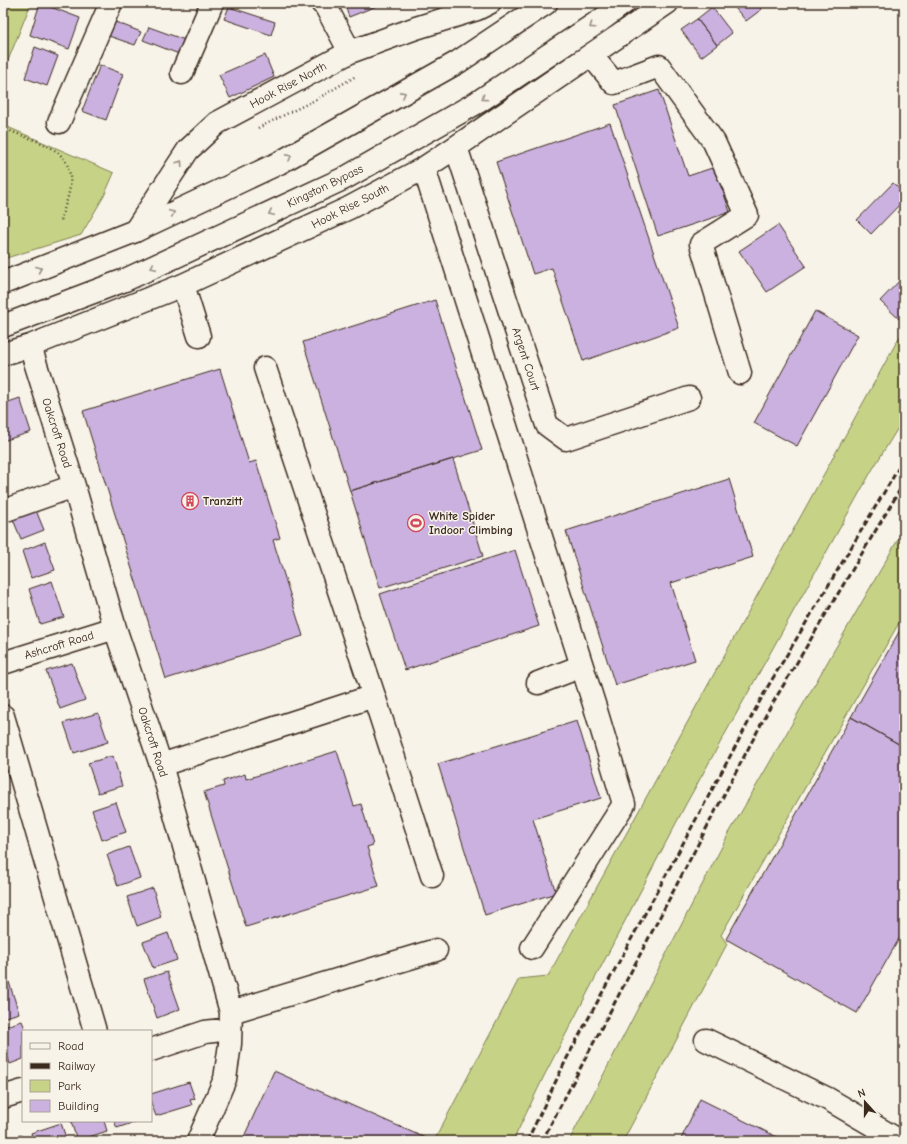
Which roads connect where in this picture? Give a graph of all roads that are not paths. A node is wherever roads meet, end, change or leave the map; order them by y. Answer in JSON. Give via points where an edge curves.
{"nodes":[{"id":1,"x":111,"y":3,"type":"edge"},
{"id":2,"x":212,"y":3,"type":"edge"},
{"id":3,"x":322,"y":3,"type":"edge"},
{"id":4,"x":546,"y":3,"type":"edge"},
{"id":5,"x":624,"y":3,"type":"edge"},
{"id":6,"x":667,"y":3,"type":"edge"},
{"id":7,"x":480,"y":5,"type":"edge"},
{"id":8,"x":350,"y":52,"type":"junction"},
{"id":9,"x":592,"y":55,"type":"junction"},
{"id":10,"x":182,"y":73,"type":"dead end"},
{"id":11,"x":59,"y":122,"type":"dead end"},
{"id":12,"x":456,"y":147,"type":"junction"},
{"id":13,"x":424,"y":168,"type":"junction"},
{"id":14,"x":135,"y":231,"type":"junction"},
{"id":15,"x":3,"y":283,"type":"edge"},
{"id":16,"x":183,"y":285,"type":"junction"},
{"id":17,"x":3,"y":326,"type":"edge"},
{"id":18,"x":199,"y":336,"type":"dead end"},
{"id":19,"x":30,"y":346,"type":"junction"},
{"id":20,"x":3,"y":354,"type":"edge"},
{"id":21,"x":265,"y":368,"type":"dead end"},
{"id":22,"x":740,"y":373,"type":"dead end"},
{"id":23,"x":689,"y":398,"type":"dead end"},
{"id":24,"x":74,"y":486,"type":"junction"},
{"id":25,"x":3,"y":511,"type":"edge"},
{"id":26,"x":115,"y":628,"type":"junction"},
{"id":27,"x":3,"y":663,"type":"edge"},
{"id":28,"x":582,"y":666,"type":"junction"},
{"id":29,"x":538,"y":683,"type":"dead end"},
{"id":30,"x":374,"y":696,"type":"junction"},
{"id":31,"x":3,"y":716,"type":"edge"},
{"id":32,"x":161,"y":765,"type":"junction"},
{"id":33,"x":432,"y":876,"type":"dead end"},
{"id":34,"x":532,"y":948,"type":"dead end"},
{"id":35,"x":436,"y":950,"type":"dead end"},
{"id":36,"x":231,"y":1021,"type":"junction"},
{"id":37,"x":95,"y":1030,"type":"edge"},
{"id":38,"x":706,"y":1040,"type":"dead end"},
{"id":39,"x":152,"y":1050,"type":"edge"},
{"id":40,"x":22,"y":1091,"type":"edge"},
{"id":41,"x":3,"y":1097,"type":"edge"},
{"id":42,"x":198,"y":1141,"type":"edge"},
{"id":43,"x":900,"y":1141,"type":"edge"}],
"edges":[{"from":1,"to":11,"type":"main road"},
{"from":2,"to":10,"type":"main road"},
{"from":3,"to":8,"type":"main road"},
{"from":14,"to":4,"type":"main road","one_way":true,"via":[[279,163],[458,62]]},
{"from":5,"to":17,"type":"main road","name":"Kingston Bypass","one_way":true,"via":[[478,102],[345,178],[125,280]]},
{"from":6,"to":9,"type":"main road","name":"Hook Rise South"},
{"from":7,"to":8,"type":"main road","name":"Hook Rise North"},
{"from":14,"to":8,"type":"main road","name":"Hook Rise North","one_way":true,"via":[[188,150],[217,123]]},
{"from":9,"to":12,"type":"main road","name":"Hook Rise South"},
{"from":9,"to":22,"type":"main road","via":[[614,83],[659,66],[714,142],[746,215],[701,244]]},
{"from":12,"to":13,"type":"main road","name":"Hook Rise South"},
{"from":12,"to":23,"type":"main road","name":"Argent Court","via":[[547,425],[566,439]]},
{"from":13,"to":16,"type":"main road","name":"Hook Rise South","via":[[349,208]]},
{"from":13,"to":28,"type":"main road"},
{"from":15,"to":14,"type":"main road","one_way":true},
{"from":16,"to":18,"type":"main road"},
{"from":16,"to":19,"type":"main road","name":"Hook Rise South"},
{"from":19,"to":20,"type":"main road","name":"Hook Rise South"},
{"from":19,"to":24,"type":"main road","name":"Oakcroft Road"},
{"from":21,"to":30,"type":"main road"},
{"from":24,"to":25,"type":"main road"},
{"from":24,"to":26,"type":"main road","name":"Oakcroft Road"},
{"from":26,"to":27,"type":"main road","name":"Ashcroft Road"},
{"from":26,"to":32,"type":"main road","name":"Oakcroft Road"},
{"from":28,"to":29,"type":"main road"},
{"from":28,"to":34,"type":"main road","via":[[624,804]]},
{"from":30,"to":32,"type":"main road"},
{"from":30,"to":33,"type":"main road"},
{"from":31,"to":37,"type":"main road"},
{"from":32,"to":36,"type":"main road","name":"Oakcroft Road"},
{"from":35,"to":36,"type":"main road"},
{"from":36,"to":39,"type":"main road"},
{"from":36,"to":42,"type":"main road","name":"Oakcroft Road","via":[[225,1079]]},
{"from":38,"to":43,"type":"main road","via":[[828,1099]]},
{"from":40,"to":41,"type":"main road"}]}
